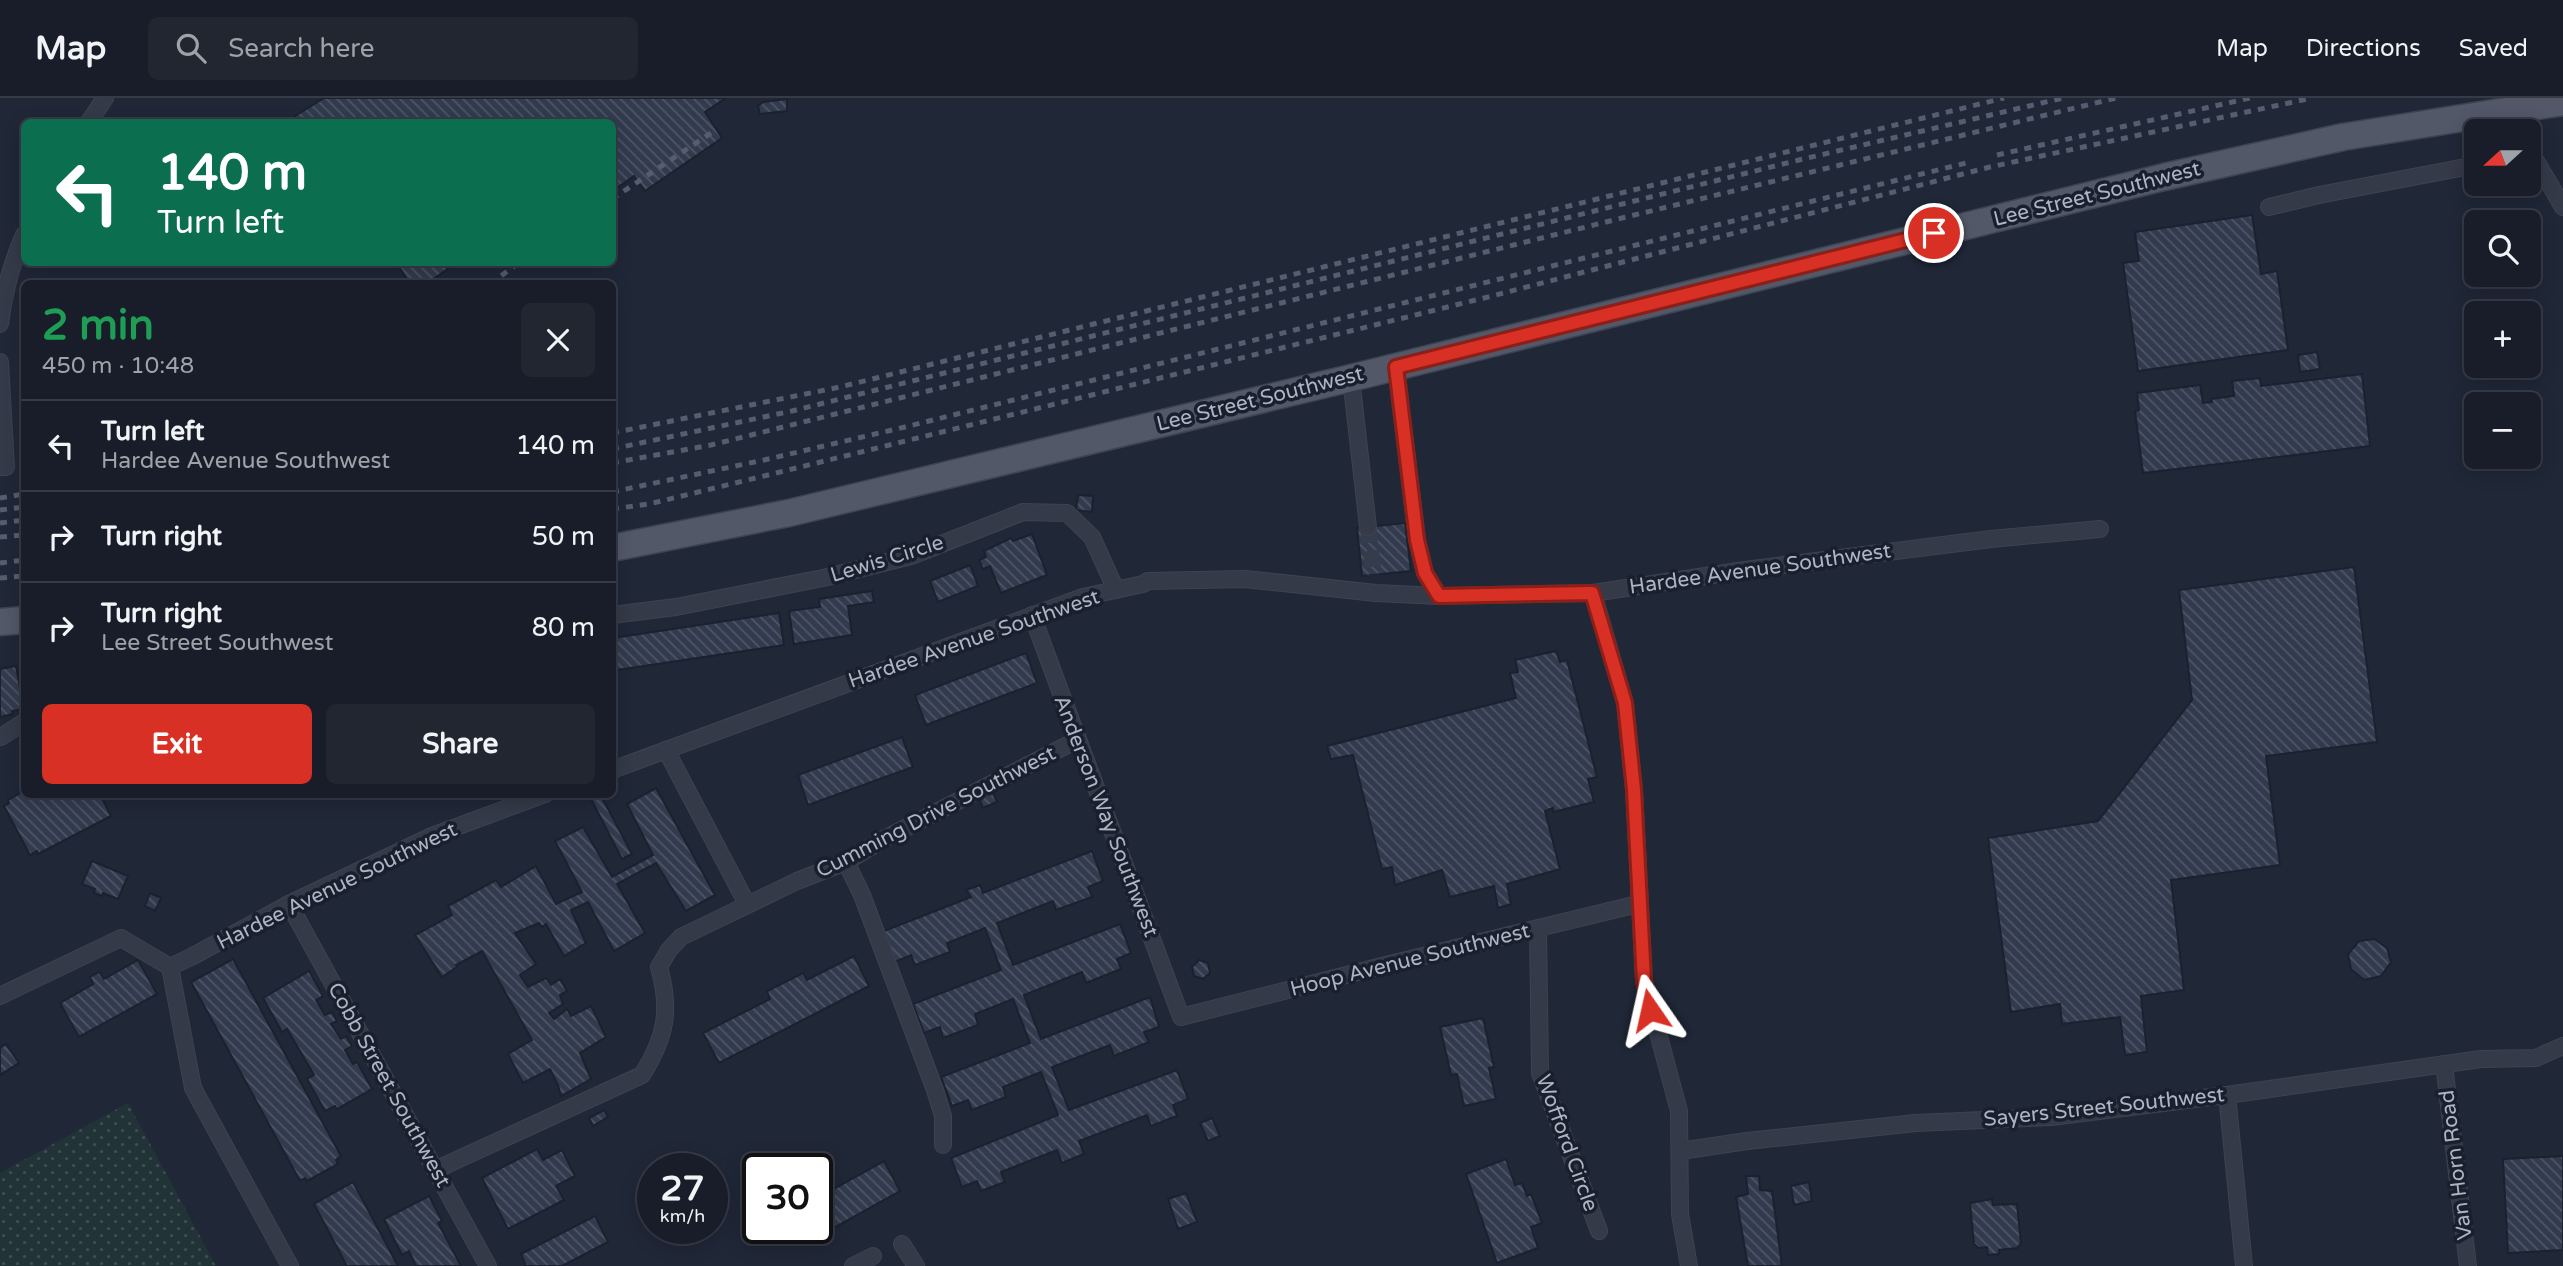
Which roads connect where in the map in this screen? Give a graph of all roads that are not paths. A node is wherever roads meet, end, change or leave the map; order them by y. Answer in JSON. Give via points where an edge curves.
{"nodes":[{"id":1,"x":105,"y":98,"type":"edge"},
{"id":2,"x":2563,"y":102,"type":"edge"},
{"id":3,"x":91,"y":119,"type":"edge"},
{"id":4,"x":2464,"y":167,"type":"edge"},
{"id":5,"x":2541,"y":173,"type":"edge"},
{"id":6,"x":2269,"y":207,"type":"dead end"},
{"id":7,"x":2563,"y":207,"type":"edge"},
{"id":8,"x":21,"y":242,"type":"edge"},
{"id":9,"x":0,"y":324,"type":"edge"},
{"id":10,"x":0,"y":362,"type":"edge"},
{"id":11,"x":1396,"y":367,"type":"junction"},
{"id":12,"x":1351,"y":378,"type":"junction"},
{"id":13,"x":1,"y":389,"type":"edge"},
{"id":14,"x":3,"y":467,"type":"edge"},
{"id":15,"x":1368,"y":527,"type":"tunnel mouth"},
{"id":16,"x":2100,"y":529,"type":"dead end"},
{"id":17,"x":616,"y":547,"type":"edge"},
{"id":18,"x":1374,"y":575,"type":"tunnel mouth"},
{"id":19,"x":1116,"y":590,"type":"junction"},
{"id":20,"x":1376,"y":593,"type":"junction"},
{"id":21,"x":1592,"y":593,"type":"junction"},
{"id":22,"x":1439,"y":596,"type":"junction"},
{"id":23,"x":616,"y":614,"type":"edge"},
{"id":24,"x":1032,"y":615,"type":"junction"},
{"id":25,"x":21,"y":620,"type":"edge"},
{"id":26,"x":0,"y":622,"type":"edge"},
{"id":27,"x":21,"y":724,"type":"edge"},
{"id":28,"x":2,"y":737,"type":"edge"},
{"id":29,"x":1077,"y":740,"type":"junction"},
{"id":30,"x":666,"y":750,"type":"junction"},
{"id":31,"x":616,"y":769,"type":"edge"},
{"id":32,"x":534,"y":798,"type":"edge"},
{"id":33,"x":846,"y":862,"type":"junction"},
{"id":34,"x":289,"y":904,"type":"junction"},
{"id":35,"x":747,"y":904,"type":"junction"},
{"id":36,"x":1638,"y":904,"type":"junction"},
{"id":37,"x":1538,"y":929,"type":"junction"},
{"id":38,"x":170,"y":967,"type":"junction"},
{"id":39,"x":0,"y":996,"type":"edge"},
{"id":40,"x":1181,"y":1017,"type":"joint"},
{"id":41,"x":2563,"y":1046,"type":"edge"},
{"id":42,"x":2444,"y":1064,"type":"junction"},
{"id":43,"x":2227,"y":1095,"type":"junction"},
{"id":44,"x":943,"y":1145,"type":"dead end"},
{"id":45,"x":1679,"y":1151,"type":"junction"},
{"id":46,"x":435,"y":1170,"type":"junction"},
{"id":47,"x":1599,"y":1231,"type":"dead end"},
{"id":48,"x":902,"y":1244,"type":"dead end"},
{"id":49,"x":873,"y":1256,"type":"dead end"},
{"id":50,"x":1685,"y":1264,"type":"edge"},
{"id":51,"x":290,"y":1266,"type":"edge"},
{"id":52,"x":488,"y":1266,"type":"edge"},
{"id":53,"x":853,"y":1266,"type":"edge"},
{"id":54,"x":916,"y":1266,"type":"edge"},
{"id":55,"x":2244,"y":1266,"type":"edge"},
{"id":56,"x":2468,"y":1266,"type":"edge"}],
"edges":[{"from":1,"to":3,"type":"street"},
{"from":2,"to":11,"type":"main road","name":"Lee Street Southwest","via":[[2343,137],[2177,174]]},
{"from":4,"to":6,"type":"street"},
{"from":5,"to":7,"type":"street"},
{"from":8,"to":9,"type":"street","via":[[4,294]]},
{"from":10,"to":13,"type":"street"},
{"from":11,"to":12,"type":"main road","name":"Lee Street Southwest"},
{"from":11,"to":22,"type":"street","via":[[1417,540],[1425,573]]},
{"from":12,"to":15,"type":"street"},
{"from":12,"to":17,"type":"main road","name":"Lee Street Southwest","via":[[789,513]]},
{"from":13,"to":14,"type":"street"},
{"from":16,"to":21,"type":"street","name":"Hardee Avenue Southwest","via":[[1977,540]]},
{"from":18,"to":20,"type":"street"},
{"from":19,"to":20,"type":"street","name":"Hardee Avenue Southwest","via":[[1148,581],[1245,579]]},
{"from":19,"to":23,"type":"street","name":"Lewis Circle","via":[[1092,537],[1067,513],[1023,512],[911,556],[861,569],[676,607]]},
{"from":19,"to":24,"type":"street","name":"Hardee Avenue Southwest"},
{"from":20,"to":22,"type":"street","name":"Hardee Avenue Southwest"},
{"from":21,"to":22,"type":"street","name":"Hardee Avenue Southwest"},
{"from":21,"to":36,"type":"street","via":[[1625,703]]},
{"from":24,"to":29,"type":"street","name":"Anderson Way Southwest"},
{"from":24,"to":30,"type":"street","name":"Hardee Avenue Southwest"},
{"from":25,"to":26,"type":"main road"},
{"from":27,"to":28,"type":"street"},
{"from":29,"to":33,"type":"street","name":"Cumming Drive Southwest","via":[[882,839]]},
{"from":29,"to":40,"type":"street","name":"Anderson Way Southwest"},
{"from":30,"to":31,"type":"street","name":"Hardee Avenue Southwest"},
{"from":30,"to":35,"type":"street"},
{"from":32,"to":34,"type":"street","name":"Hardee Avenue Southwest","via":[[432,836]]},
{"from":33,"to":35,"type":"street","name":"Cumming Drive Southwest"},
{"from":33,"to":44,"type":"street","via":[[935,1090],[943,1116]]},
{"from":34,"to":38,"type":"street","name":"Hardee Avenue Southwest"},
{"from":34,"to":46,"type":"street","name":"Cobb Street Southwest"},
{"from":35,"to":46,"type":"street","name":"Cumming Drive Southwest","via":[[681,937],[669,950],[659,967],[666,1010],[663,1034],[642,1075]]},
{"from":36,"to":37,"type":"street","name":"Hoop Avenue Southwest"},
{"from":36,"to":45,"type":"street","via":[[1644,981],[1679,1111]]},
{"from":37,"to":40,"type":"street","name":"Hoop Avenue Southwest"},
{"from":37,"to":47,"type":"street","name":"Wofford Circle","via":[[1540,1073]]},
{"from":38,"to":39,"type":"street","via":[[121,938]]},
{"from":38,"to":51,"type":"street","via":[[193,1088]]},
{"from":41,"to":42,"type":"street","name":"Sayers Street Southwest","via":[[2536,1058]]},
{"from":42,"to":43,"type":"street","name":"Sayers Street Southwest"},
{"from":42,"to":56,"type":"street","name":"Van Horn Road"},
{"from":43,"to":45,"type":"street","name":"Sayers Street Southwest","via":[[2051,1116],[1916,1123]]},
{"from":43,"to":55,"type":"street"},
{"from":45,"to":50,"type":"street"},
{"from":46,"to":52,"type":"street","name":"Cobb Street Southwest"},
{"from":48,"to":54,"type":"street"},
{"from":49,"to":53,"type":"street"}]}
